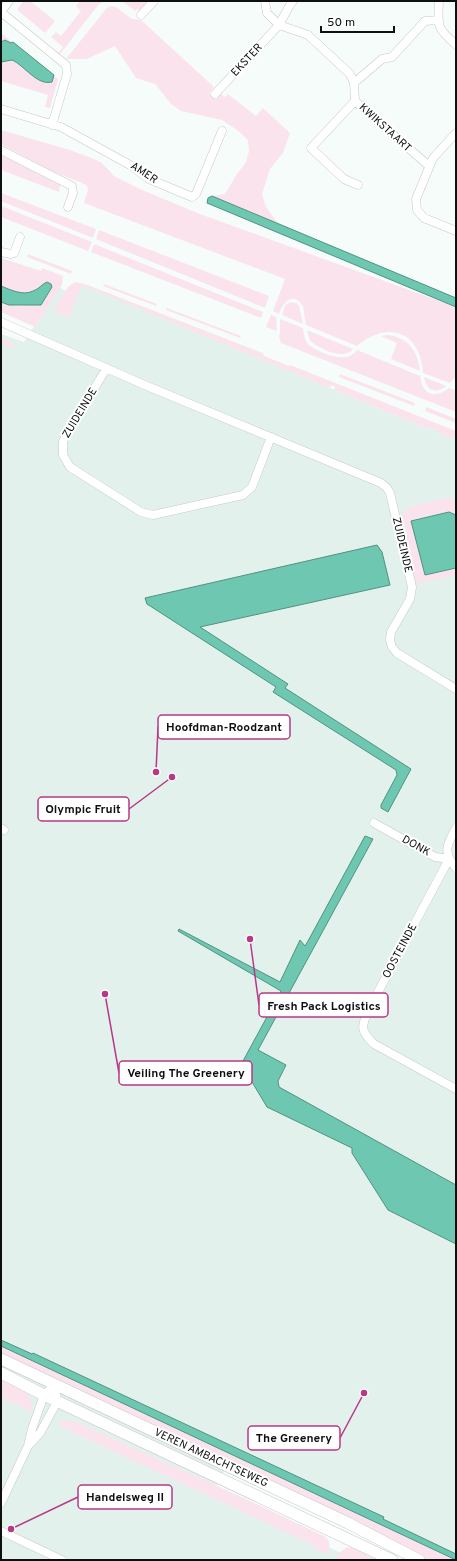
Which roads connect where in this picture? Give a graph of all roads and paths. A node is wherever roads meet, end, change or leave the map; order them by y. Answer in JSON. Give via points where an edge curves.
{"nodes":[{"id":1,"x":9,"y":1,"type":"edge"},
{"id":2,"x":154,"y":1,"type":"edge"},
{"id":3,"x":265,"y":1,"type":"edge"},
{"id":4,"x":293,"y":1,"type":"edge"},
{"id":5,"x":438,"y":1,"type":"edge"},
{"id":6,"x":1,"y":12,"type":"edge"},
{"id":7,"x":141,"y":15,"type":"dead end"},
{"id":8,"x":438,"y":20,"type":"junction"},
{"id":9,"x":279,"y":25,"type":"junction"},
{"id":10,"x":456,"y":45,"type":"edge"},
{"id":11,"x":354,"y":83,"type":"junction"},
{"id":12,"x":215,"y":94,"type":"dead end"},
{"id":13,"x":355,"y":101,"type":"junction"},
{"id":14,"x":1,"y":109,"type":"edge"},
{"id":15,"x":52,"y":125,"type":"junction"},
{"id":16,"x":222,"y":131,"type":"dead end"},
{"id":17,"x":456,"y":133,"type":"edge"},
{"id":18,"x":1,"y":150,"type":"edge"},
{"id":19,"x":429,"y":166,"type":"junction"},
{"id":20,"x":358,"y":184,"type":"dead end"},
{"id":21,"x":68,"y":207,"type":"dead end"},
{"id":22,"x":456,"y":231,"type":"edge"},
{"id":23,"x":20,"y":237,"type":"dead end"},
{"id":24,"x":1,"y":252,"type":"edge"},
{"id":25,"x":1,"y":322,"type":"edge"},
{"id":26,"x":106,"y":369,"type":"junction"},
{"id":27,"x":271,"y":438,"type":"junction"},
{"id":28,"x":456,"y":689,"type":"edge"},
{"id":29,"x":374,"y":823,"type":"dead end"},
{"id":30,"x":456,"y":828,"type":"edge"},
{"id":31,"x":449,"y":859,"type":"junction"},
{"id":32,"x":456,"y":868,"type":"edge"},
{"id":33,"x":456,"y":1089,"type":"edge"},
{"id":34,"x":1,"y":1360,"type":"edge"},
{"id":35,"x":1,"y":1374,"type":"edge"},
{"id":36,"x":54,"y":1385,"type":"junction"},
{"id":37,"x":44,"y":1395,"type":"junction"},
{"id":38,"x":57,"y":1402,"type":"junction"},
{"id":39,"x":28,"y":1446,"type":"junction"},
{"id":40,"x":1,"y":1503,"type":"edge"},
{"id":41,"x":1,"y":1531,"type":"edge"},
{"id":42,"x":62,"y":1560,"type":"edge"},
{"id":43,"x":392,"y":1560,"type":"edge"},
{"id":44,"x":419,"y":1560,"type":"edge"}],
"edges":[{"from":1,"to":6,"type":"street"},
{"from":2,"to":7,"type":"street"},
{"from":3,"to":9,"type":"street","via":[[267,13]]},
{"from":4,"to":9,"type":"street"},
{"from":5,"to":8,"type":"street"},
{"from":6,"to":15,"type":"street","via":[[66,65],[67,74]]},
{"from":8,"to":10,"type":"street","via":[[440,31]]},
{"from":8,"to":11,"type":"street","via":[[425,22],[392,57],[382,58]]},
{"from":9,"to":11,"type":"street","via":[[308,34],[350,74]]},
{"from":9,"to":12,"type":"street","name":"EKSTER"},
{"from":11,"to":13,"type":"street","name":"KWIKSTAART"},
{"from":13,"to":19,"type":"street","name":"KWIKSTAART"},
{"from":13,"to":20,"type":"street","via":[[311,148],[344,179]]},
{"from":14,"to":15,"type":"street","name":"AMER"},
{"from":15,"to":16,"type":"street","name":"AMER","via":[[61,127],[130,164],[149,180],[192,197],[196,194]]},
{"from":17,"to":19,"type":"street"},
{"from":18,"to":21,"type":"street","via":[[72,186],[73,193]]},
{"from":19,"to":22,"type":"street","via":[[416,199],[417,210],[424,218]]},
{"from":23,"to":24,"type":"street","via":[[14,253]]},
{"from":25,"to":26,"type":"street","name":"ZUIDEINDE"},
{"from":26,"to":27,"type":"street","name":"ZUIDEINDE"},
{"from":26,"to":27,"type":"street","name":"ZUIDEINDE","via":[[65,437],[63,455],[70,467],[141,512],[153,514],[243,495],[252,487]]},
{"from":27,"to":28,"type":"street","name":"ZUIDEINDE","via":[[381,483],[387,488],[412,587],[410,599],[391,632],[392,647],[397,653]]},
{"from":29,"to":31,"type":"street","name":"DONK","via":[[435,857]]},
{"from":30,"to":31,"type":"street","via":[[447,844]]},
{"from":31,"to":32,"type":"street"},
{"from":31,"to":33,"type":"street","name":"OOSTEINDE","via":[[369,1009],[363,1021],[363,1030],[374,1044]]},
{"from":34,"to":36,"type":"main road","name":"VEREN AMBACHTSEWEG"},
{"from":35,"to":37,"type":"main road","name":"VEREN AMBACHTSEWEG"},
{"from":36,"to":37,"type":"street"},
{"from":36,"to":38,"type":"street"},
{"from":36,"to":44,"type":"main road","name":"VEREN AMBACHTSEWEG","via":[[348,1523]]},
{"from":37,"to":38,"type":"main road","name":"VEREN AMBACHTSEWEG"},
{"from":37,"to":39,"type":"street"},
{"from":38,"to":39,"type":"street","via":[[40,1433]]},
{"from":38,"to":43,"type":"main road","name":"VEREN AMBACHTSEWEG"},
{"from":39,"to":40,"type":"street"},
{"from":41,"to":42,"type":"street"}]}
